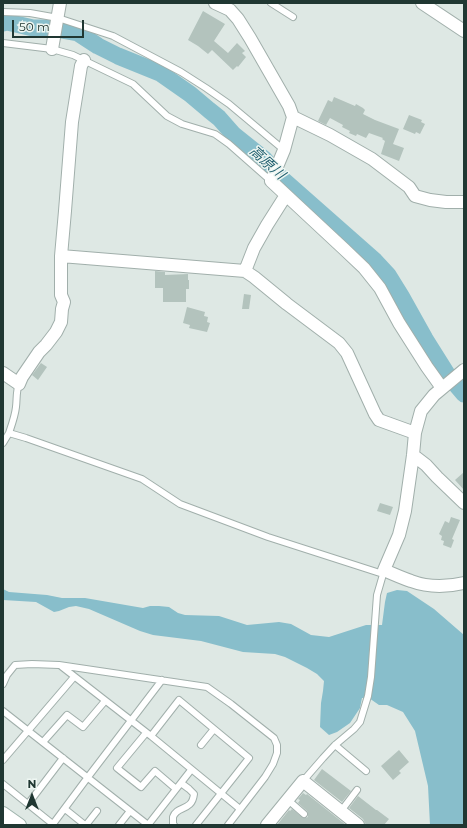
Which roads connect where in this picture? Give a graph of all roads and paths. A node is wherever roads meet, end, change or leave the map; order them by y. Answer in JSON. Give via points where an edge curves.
{"nodes":[{"id":1,"x":60,"y":3,"type":"edge"},
{"id":2,"x":215,"y":3,"type":"edge"},
{"id":3,"x":271,"y":3,"type":"edge"},
{"id":4,"x":422,"y":3,"type":"edge"},
{"id":5,"x":234,"y":7,"type":"edge"},
{"id":6,"x":3,"y":12,"type":"edge"},
{"id":7,"x":293,"y":17,"type":"dead end"},
{"id":8,"x":58,"y":18,"type":"junction"},
{"id":9,"x":464,"y":31,"type":"edge"},
{"id":10,"x":3,"y":43,"type":"edge"},
{"id":11,"x":52,"y":49,"type":"junction"},
{"id":12,"x":84,"y":60,"type":"junction"},
{"id":13,"x":293,"y":117,"type":"junction"},
{"id":14,"x":284,"y":150,"type":"junction"},
{"id":15,"x":271,"y":181,"type":"junction"},
{"id":16,"x":286,"y":195,"type":"junction"},
{"id":17,"x":464,"y":202,"type":"edge"},
{"id":18,"x":61,"y":256,"type":"junction"},
{"id":19,"x":245,"y":270,"type":"junction"},
{"id":20,"x":464,"y":370,"type":"edge"},
{"id":21,"x":3,"y":373,"type":"edge"},
{"id":22,"x":19,"y":384,"type":"junction"},
{"id":23,"x":442,"y":388,"type":"junction"},
{"id":24,"x":9,"y":433,"type":"junction"},
{"id":25,"x":415,"y":433,"type":"junction"},
{"id":26,"x":3,"y":443,"type":"edge"},
{"id":27,"x":413,"y":454,"type":"junction"},
{"id":28,"x":464,"y":503,"type":"edge"},
{"id":29,"x":383,"y":572,"type":"junction"},
{"id":30,"x":464,"y":584,"type":"edge"},
{"id":31,"x":59,"y":665,"type":"junction"},
{"id":32,"x":74,"y":677,"type":"junction"},
{"id":33,"x":162,"y":680,"type":"junction"},
{"id":34,"x":3,"y":684,"type":"edge"},
{"id":35,"x":105,"y":701,"type":"junction"},
{"id":36,"x":3,"y":711,"type":"edge"},
{"id":37,"x":131,"y":721,"type":"junction"},
{"id":38,"x":214,"y":729,"type":"junction"},
{"id":39,"x":28,"y":730,"type":"junction"},
{"id":40,"x":148,"y":735,"type":"junction"},
{"id":41,"x":43,"y":742,"type":"junction"},
{"id":42,"x":201,"y":745,"type":"dead end"},
{"id":43,"x":335,"y":745,"type":"junction"},
{"id":44,"x":63,"y":758,"type":"junction"},
{"id":45,"x":3,"y":760,"type":"edge"},
{"id":46,"x":191,"y":770,"type":"junction"},
{"id":47,"x":366,"y":771,"type":"dead end"},
{"id":48,"x":88,"y":777,"type":"junction"},
{"id":49,"x":303,"y":781,"type":"junction"},
{"id":50,"x":181,"y":783,"type":"junction"},
{"id":51,"x":3,"y":784,"type":"edge"},
{"id":52,"x":176,"y":789,"type":"junction"},
{"id":53,"x":357,"y":790,"type":"dead end"},
{"id":54,"x":222,"y":794,"type":"junction"},
{"id":55,"x":288,"y":800,"type":"junction"},
{"id":56,"x":28,"y":804,"type":"junction"},
{"id":57,"x":65,"y":809,"type":"junction"},
{"id":58,"x":240,"y":809,"type":"junction"},
{"id":59,"x":97,"y":811,"type":"dead end"},
{"id":60,"x":130,"y":811,"type":"junction"},
{"id":61,"x":341,"y":812,"type":"junction"},
{"id":62,"x":3,"y":813,"type":"edge"},
{"id":63,"x":304,"y":814,"type":"dead end"},
{"id":64,"x":3,"y":820,"type":"edge"},
{"id":65,"x":9,"y":825,"type":"edge"},
{"id":66,"x":20,"y":825,"type":"edge"},
{"id":67,"x":54,"y":825,"type":"edge"},
{"id":68,"x":86,"y":825,"type":"edge"},
{"id":69,"x":118,"y":825,"type":"edge"},
{"id":70,"x":148,"y":825,"type":"edge"},
{"id":71,"x":174,"y":825,"type":"edge"},
{"id":72,"x":196,"y":825,"type":"edge"},
{"id":73,"x":228,"y":825,"type":"edge"},
{"id":74,"x":267,"y":825,"type":"edge"},
{"id":75,"x":358,"y":825,"type":"edge"}],
"edges":[{"from":1,"to":8,"type":"street"},
{"from":2,"to":5,"type":"street"},
{"from":3,"to":7,"type":"lane"},
{"from":4,"to":9,"type":"street"},
{"from":5,"to":13,"type":"street","via":[[238,19]]},
{"from":6,"to":8,"type":"lane"},
{"from":8,"to":11,"type":"street"},
{"from":8,"to":14,"type":"lane","via":[[113,36],[181,72],[229,104]]},
{"from":10,"to":11,"type":"lane"},
{"from":11,"to":12,"type":"lane"},
{"from":12,"to":15,"type":"lane","via":[[133,84],[167,116],[182,124],[215,134]]},
{"from":12,"to":18,"type":"street","via":[[72,122]]},
{"from":13,"to":14,"type":"street"},
{"from":13,"to":17,"type":"street","via":[[372,159],[409,187],[415,196],[430,200]]},
{"from":14,"to":15,"type":"street"},
{"from":15,"to":16,"type":"street"},
{"from":16,"to":19,"type":"street","via":[[254,248]]},
{"from":16,"to":23,"type":"street","via":[[364,268],[380,288],[399,323]]},
{"from":18,"to":19,"type":"street"},
{"from":18,"to":22,"type":"street","via":[[61,296],[64,302],[61,322]]},
{"from":19,"to":25,"type":"street","via":[[339,343],[347,353],[379,420]]},
{"from":20,"to":23,"type":"street"},
{"from":21,"to":22,"type":"street"},
{"from":22,"to":24,"type":"lane"},
{"from":23,"to":25,"type":"street","via":[[421,411]]},
{"from":24,"to":26,"type":"lane"},
{"from":24,"to":29,"type":"lane","via":[[142,480],[180,504],[268,537]]},
{"from":25,"to":27,"type":"street"},
{"from":27,"to":28,"type":"street"},
{"from":27,"to":29,"type":"street","via":[[399,535]]},
{"from":29,"to":30,"type":"street","via":[[412,582],[431,585]]},
{"from":29,"to":43,"type":"lane","via":[[377,595],[368,696],[360,722]]},
{"from":31,"to":32,"type":"lane"},
{"from":31,"to":33,"type":"lane"},
{"from":31,"to":34,"type":"lane","via":[[15,665]]},
{"from":32,"to":35,"type":"lane"},
{"from":32,"to":39,"type":"lane"},
{"from":33,"to":37,"type":"lane"},
{"from":33,"to":58,"type":"lane","via":[[207,687],[274,738],[277,754],[273,764]]},
{"from":35,"to":37,"type":"lane"},
{"from":35,"to":41,"type":"lane","via":[[83,727],[67,715]]},
{"from":36,"to":39,"type":"lane"},
{"from":37,"to":40,"type":"lane"},
{"from":37,"to":48,"type":"lane"},
{"from":38,"to":40,"type":"lane","via":[[179,700]]},
{"from":38,"to":42,"type":"lane"},
{"from":38,"to":54,"type":"lane","via":[[249,758]]},
{"from":39,"to":41,"type":"lane"},
{"from":39,"to":45,"type":"lane"},
{"from":40,"to":46,"type":"lane"},
{"from":40,"to":52,"type":"lane","via":[[117,768],[141,787],[155,771]]},
{"from":41,"to":44,"type":"lane"},
{"from":43,"to":47,"type":"lane"},
{"from":43,"to":49,"type":"lane"},
{"from":44,"to":48,"type":"lane"},
{"from":44,"to":56,"type":"lane"},
{"from":46,"to":50,"type":"lane"},
{"from":46,"to":54,"type":"lane"},
{"from":48,"to":57,"type":"lane"},
{"from":48,"to":60,"type":"lane"},
{"from":49,"to":55,"type":"street"},
{"from":49,"to":61,"type":"street"},
{"from":50,"to":52,"type":"lane"},
{"from":50,"to":71,"type":"lane","via":[[194,794],[193,800],[190,805],[177,812]]},
{"from":51,"to":56,"type":"lane"},
{"from":52,"to":70,"type":"lane"},
{"from":53,"to":61,"type":"lane"},
{"from":54,"to":58,"type":"lane"},
{"from":54,"to":72,"type":"lane"},
{"from":55,"to":63,"type":"lane"},
{"from":55,"to":74,"type":"street"},
{"from":56,"to":67,"type":"lane"},
{"from":57,"to":67,"type":"lane"},
{"from":57,"to":68,"type":"lane"},
{"from":58,"to":73,"type":"lane"},
{"from":59,"to":68,"type":"lane"},
{"from":60,"to":69,"type":"lane"},
{"from":60,"to":70,"type":"lane"},
{"from":61,"to":75,"type":"street"},
{"from":62,"to":66,"type":"street"},
{"from":64,"to":65,"type":"lane"}]}
